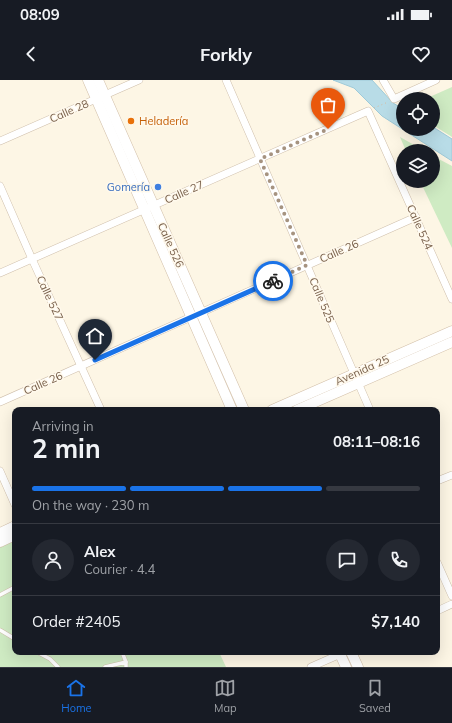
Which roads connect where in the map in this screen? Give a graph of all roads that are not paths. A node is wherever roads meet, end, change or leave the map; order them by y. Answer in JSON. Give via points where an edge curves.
{"nodes":[{"id":1,"x":88,"y":80,"type":"edge"},
{"id":2,"x":98,"y":80,"type":"edge"},
{"id":3,"x":138,"y":80,"type":"edge"},
{"id":4,"x":226,"y":80,"type":"edge"},
{"id":5,"x":383,"y":80,"type":"edge"},
{"id":6,"x":436,"y":80,"type":"edge"},
{"id":7,"x":101,"y":97,"type":"junction"},
{"id":8,"x":370,"y":110,"type":"joint"},
{"id":9,"x":0,"y":141,"type":"edge"},
{"id":10,"x":260,"y":159,"type":"junction"},
{"id":11,"x":0,"y":186,"type":"edge"},
{"id":12,"x":149,"y":207,"type":"junction"},
{"id":13,"x":416,"y":217,"type":"junction"},
{"id":14,"x":32,"y":259,"type":"junction"},
{"id":15,"x":307,"y":265,"type":"junction"},
{"id":16,"x":0,"y":273,"type":"edge"},
{"id":17,"x":452,"y":299,"type":"edge"},
{"id":18,"x":196,"y":315,"type":"junction"},
{"id":19,"x":452,"y":331,"type":"edge"},
{"id":20,"x":452,"y":342,"type":"edge"},
{"id":21,"x":81,"y":366,"type":"junction"},
{"id":22,"x":356,"y":378,"type":"junction"},
{"id":23,"x":0,"y":402,"type":"edge"},
{"id":24,"x":100,"y":407,"type":"edge"},
{"id":25,"x":231,"y":407,"type":"edge"},
{"id":26,"x":242,"y":407,"type":"edge"},
{"id":27,"x":280,"y":407,"type":"edge"},
{"id":28,"x":303,"y":407,"type":"edge"},
{"id":29,"x":369,"y":407,"type":"edge"},
{"id":30,"x":0,"y":471,"type":"edge"},
{"id":31,"x":452,"y":475,"type":"edge"},
{"id":32,"x":440,"y":480,"type":"edge"},
{"id":33,"x":12,"y":498,"type":"edge"},
{"id":34,"x":12,"y":527,"type":"edge"},
{"id":35,"x":0,"y":533,"type":"edge"},
{"id":36,"x":12,"y":537,"type":"edge"},
{"id":37,"x":0,"y":542,"type":"edge"},
{"id":38,"x":440,"y":569,"type":"edge"},
{"id":39,"x":12,"y":589,"type":"edge"},
{"id":40,"x":0,"y":595,"type":"edge"},
{"id":41,"x":452,"y":596,"type":"edge"},
{"id":42,"x":452,"y":604,"type":"edge"},
{"id":43,"x":440,"y":610,"type":"edge"},
{"id":44,"x":0,"y":630,"type":"edge"},
{"id":45,"x":12,"y":637,"type":"edge"},
{"id":46,"x":42,"y":655,"type":"edge"},
{"id":47,"x":123,"y":655,"type":"edge"},
{"id":48,"x":338,"y":655,"type":"edge"},
{"id":49,"x":343,"y":655,"type":"edge"},
{"id":50,"x":352,"y":655,"type":"edge"},
{"id":51,"x":126,"y":662,"type":"junction"},
{"id":52,"x":58,"y":667,"type":"edge"},
{"id":53,"x":105,"y":667,"type":"edge"},
{"id":54,"x":126,"y":667,"type":"edge"},
{"id":55,"x":311,"y":667,"type":"edge"},
{"id":56,"x":346,"y":667,"type":"edge"},
{"id":57,"x":358,"y":667,"type":"edge"}],
"edges":[{"from":1,"to":7,"type":"main road","name":"Calle 526"},
{"from":2,"to":7,"type":"main road","name":"Calle 526"},
{"from":3,"to":7,"type":"street","name":"Calle 28"},
{"from":4,"to":10,"type":"street","name":"Calle 525"},
{"from":5,"to":6,"type":"street","via":[[393,99]]},
{"from":7,"to":9,"type":"street","name":"Calle 28"},
{"from":7,"to":12,"type":"main road","name":"Calle 526"},
{"from":8,"to":10,"type":"street","name":"Calle 27"},
{"from":8,"to":13,"type":"street","name":"Calle 524"},
{"from":10,"to":12,"type":"street","name":"Calle 27"},
{"from":10,"to":15,"type":"street","name":"Calle 525"},
{"from":11,"to":14,"type":"street","name":"Calle 527"},
{"from":12,"to":14,"type":"street","name":"Calle 27"},
{"from":12,"to":18,"type":"main road","name":"Calle 526"},
{"from":13,"to":15,"type":"street","name":"Calle 26"},
{"from":13,"to":17,"type":"street","name":"Calle 524"},
{"from":14,"to":16,"type":"street","name":"Calle 27"},
{"from":14,"to":21,"type":"street","name":"Calle 527"},
{"from":15,"to":18,"type":"street","name":"Calle 26"},
{"from":15,"to":22,"type":"street","name":"Calle 525"},
{"from":18,"to":21,"type":"street","name":"Calle 26"},
{"from":18,"to":25,"type":"main road","name":"Calle 526"},
{"from":18,"to":26,"type":"main road","name":"Calle 526"},
{"from":19,"to":22,"type":"main road","name":"Avenida 25"},
{"from":20,"to":22,"type":"main road","name":"Avenida 25"},
{"from":21,"to":23,"type":"street","name":"Calle 26"},
{"from":21,"to":24,"type":"street","name":"Calle 527"},
{"from":22,"to":27,"type":"main road","name":"Avenida 25"},
{"from":22,"to":28,"type":"main road","name":"Avenida 25"},
{"from":22,"to":29,"type":"street","name":"Calle 525"},
{"from":30,"to":33,"type":"street"},
{"from":31,"to":32,"type":"street"},
{"from":34,"to":35,"type":"main road"},
{"from":36,"to":37,"type":"main road"},
{"from":38,"to":41,"type":"street"},
{"from":39,"to":40,"type":"lane"},
{"from":42,"to":43,"type":"street"},
{"from":44,"to":45,"type":"lane"},
{"from":46,"to":52,"type":"lane"},
{"from":47,"to":51,"type":"lane"},
{"from":48,"to":55,"type":"street"},
{"from":49,"to":56,"type":"main road"},
{"from":50,"to":57,"type":"main road"},
{"from":51,"to":53,"type":"lane"},
{"from":51,"to":54,"type":"lane"}]}
